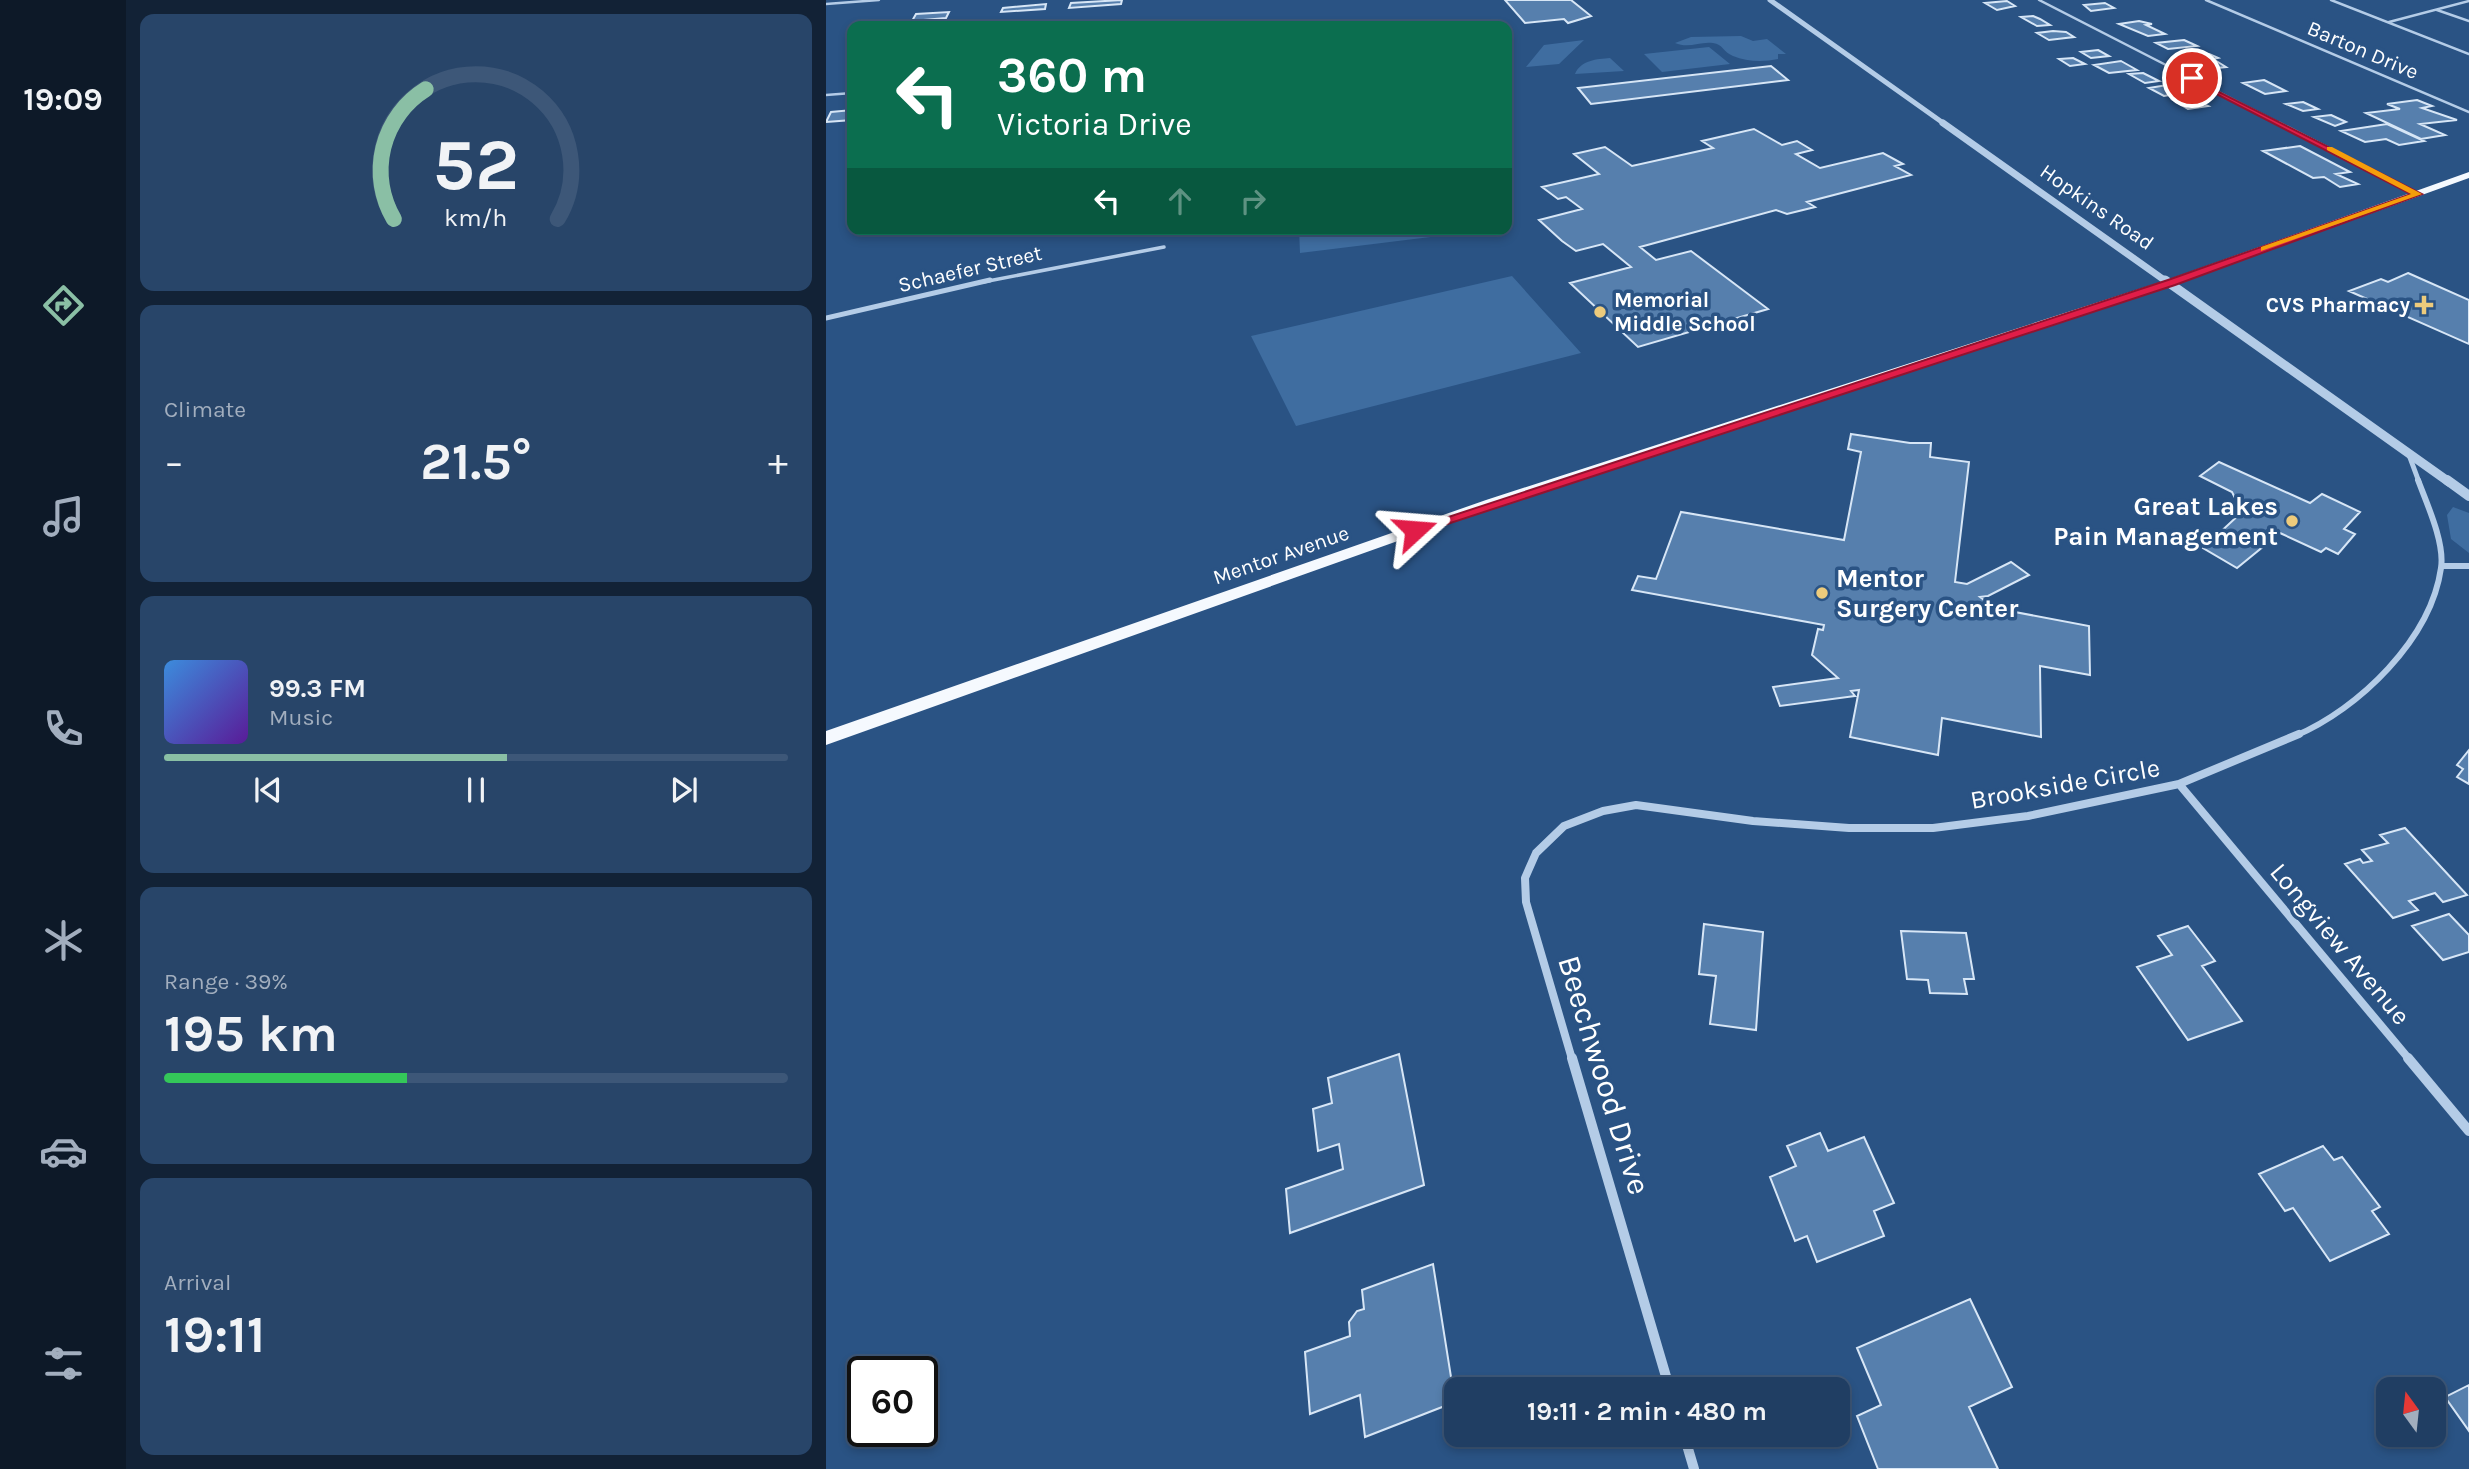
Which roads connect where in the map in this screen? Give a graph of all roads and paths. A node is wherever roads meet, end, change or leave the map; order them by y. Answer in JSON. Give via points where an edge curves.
{"nodes":[{"id":1,"x":878,"y":0,"type":"edge"},
{"id":2,"x":1770,"y":0,"type":"edge"},
{"id":3,"x":2039,"y":0,"type":"edge"},
{"id":4,"x":2206,"y":0,"type":"edge"},
{"id":5,"x":2331,"y":0,"type":"edge"},
{"id":6,"x":2469,"y":1,"type":"edge"},
{"id":7,"x":826,"y":4,"type":"edge"},
{"id":8,"x":2435,"y":9,"type":"junction"},
{"id":9,"x":2469,"y":21,"type":"edge"},
{"id":10,"x":2388,"y":22,"type":"junction"},
{"id":11,"x":2469,"y":54,"type":"edge"},
{"id":12,"x":847,"y":93,"type":"edge"},
{"id":13,"x":826,"y":95,"type":"edge"},
{"id":14,"x":2469,"y":112,"type":"edge"},
{"id":15,"x":2469,"y":175,"type":"edge"},
{"id":16,"x":2418,"y":194,"type":"junction"},
{"id":17,"x":1164,"y":247,"type":"dead end"},
{"id":18,"x":2171,"y":282,"type":"junction"},
{"id":19,"x":826,"y":318,"type":"edge"},
{"id":20,"x":2408,"y":452,"type":"junction"},
{"id":21,"x":2469,"y":496,"type":"edge"},
{"id":22,"x":2442,"y":566,"type":"junction"},
{"id":23,"x":2469,"y":566,"type":"edge"},
{"id":24,"x":826,"y":738,"type":"edge"},
{"id":25,"x":2179,"y":784,"type":"junction"},
{"id":26,"x":1602,"y":811,"type":"joint"},
{"id":27,"x":2469,"y":1131,"type":"edge"},
{"id":28,"x":1666,"y":1377,"type":"edge"},
{"id":29,"x":1688,"y":1447,"type":"edge"},
{"id":30,"x":1694,"y":1469,"type":"edge"}],
"edges":[{"from":1,"to":7,"type":"street"},
{"from":2,"to":18,"type":"street","name":"Hopkins Road"},
{"from":3,"to":16,"type":"street"},
{"from":4,"to":14,"type":"street","name":"Barton Drive"},
{"from":5,"to":10,"type":"street"},
{"from":6,"to":8,"type":"street"},
{"from":8,"to":9,"type":"street"},
{"from":8,"to":10,"type":"street"},
{"from":10,"to":11,"type":"street"},
{"from":12,"to":13,"type":"street"},
{"from":15,"to":16,"type":"main road","name":"Mentor Avenue"},
{"from":16,"to":18,"type":"main road","name":"Mentor Avenue"},
{"from":17,"to":19,"type":"street","name":"Schaefer Street","via":[[1048,267]]},
{"from":18,"to":20,"type":"street","name":"Hopkins Road"},
{"from":18,"to":24,"type":"main road","name":"Mentor Avenue","via":[[1492,503]]},
{"from":20,"to":21,"type":"street","name":"Hopkins Road"},
{"from":20,"to":22,"type":"street","name":"Brookside Circle","via":[[2435,527]]},
{"from":22,"to":23,"type":"street"},
{"from":22,"to":25,"type":"street","name":"Brookside Circle","via":[[2429,609],[2411,639],[2367,688],[2300,734]]},
{"from":25,"to":26,"type":"street","name":"Brookside Circle","via":[[2028,816],[1933,828],[1808,825],[1636,805]]},
{"from":25,"to":27,"type":"street","name":"Longview Avenue"},
{"from":26,"to":28,"type":"street","name":"Beechwood Drive","via":[[1564,827],[1536,853],[1525,878],[1526,902]]},
{"from":29,"to":30,"type":"street"}]}
